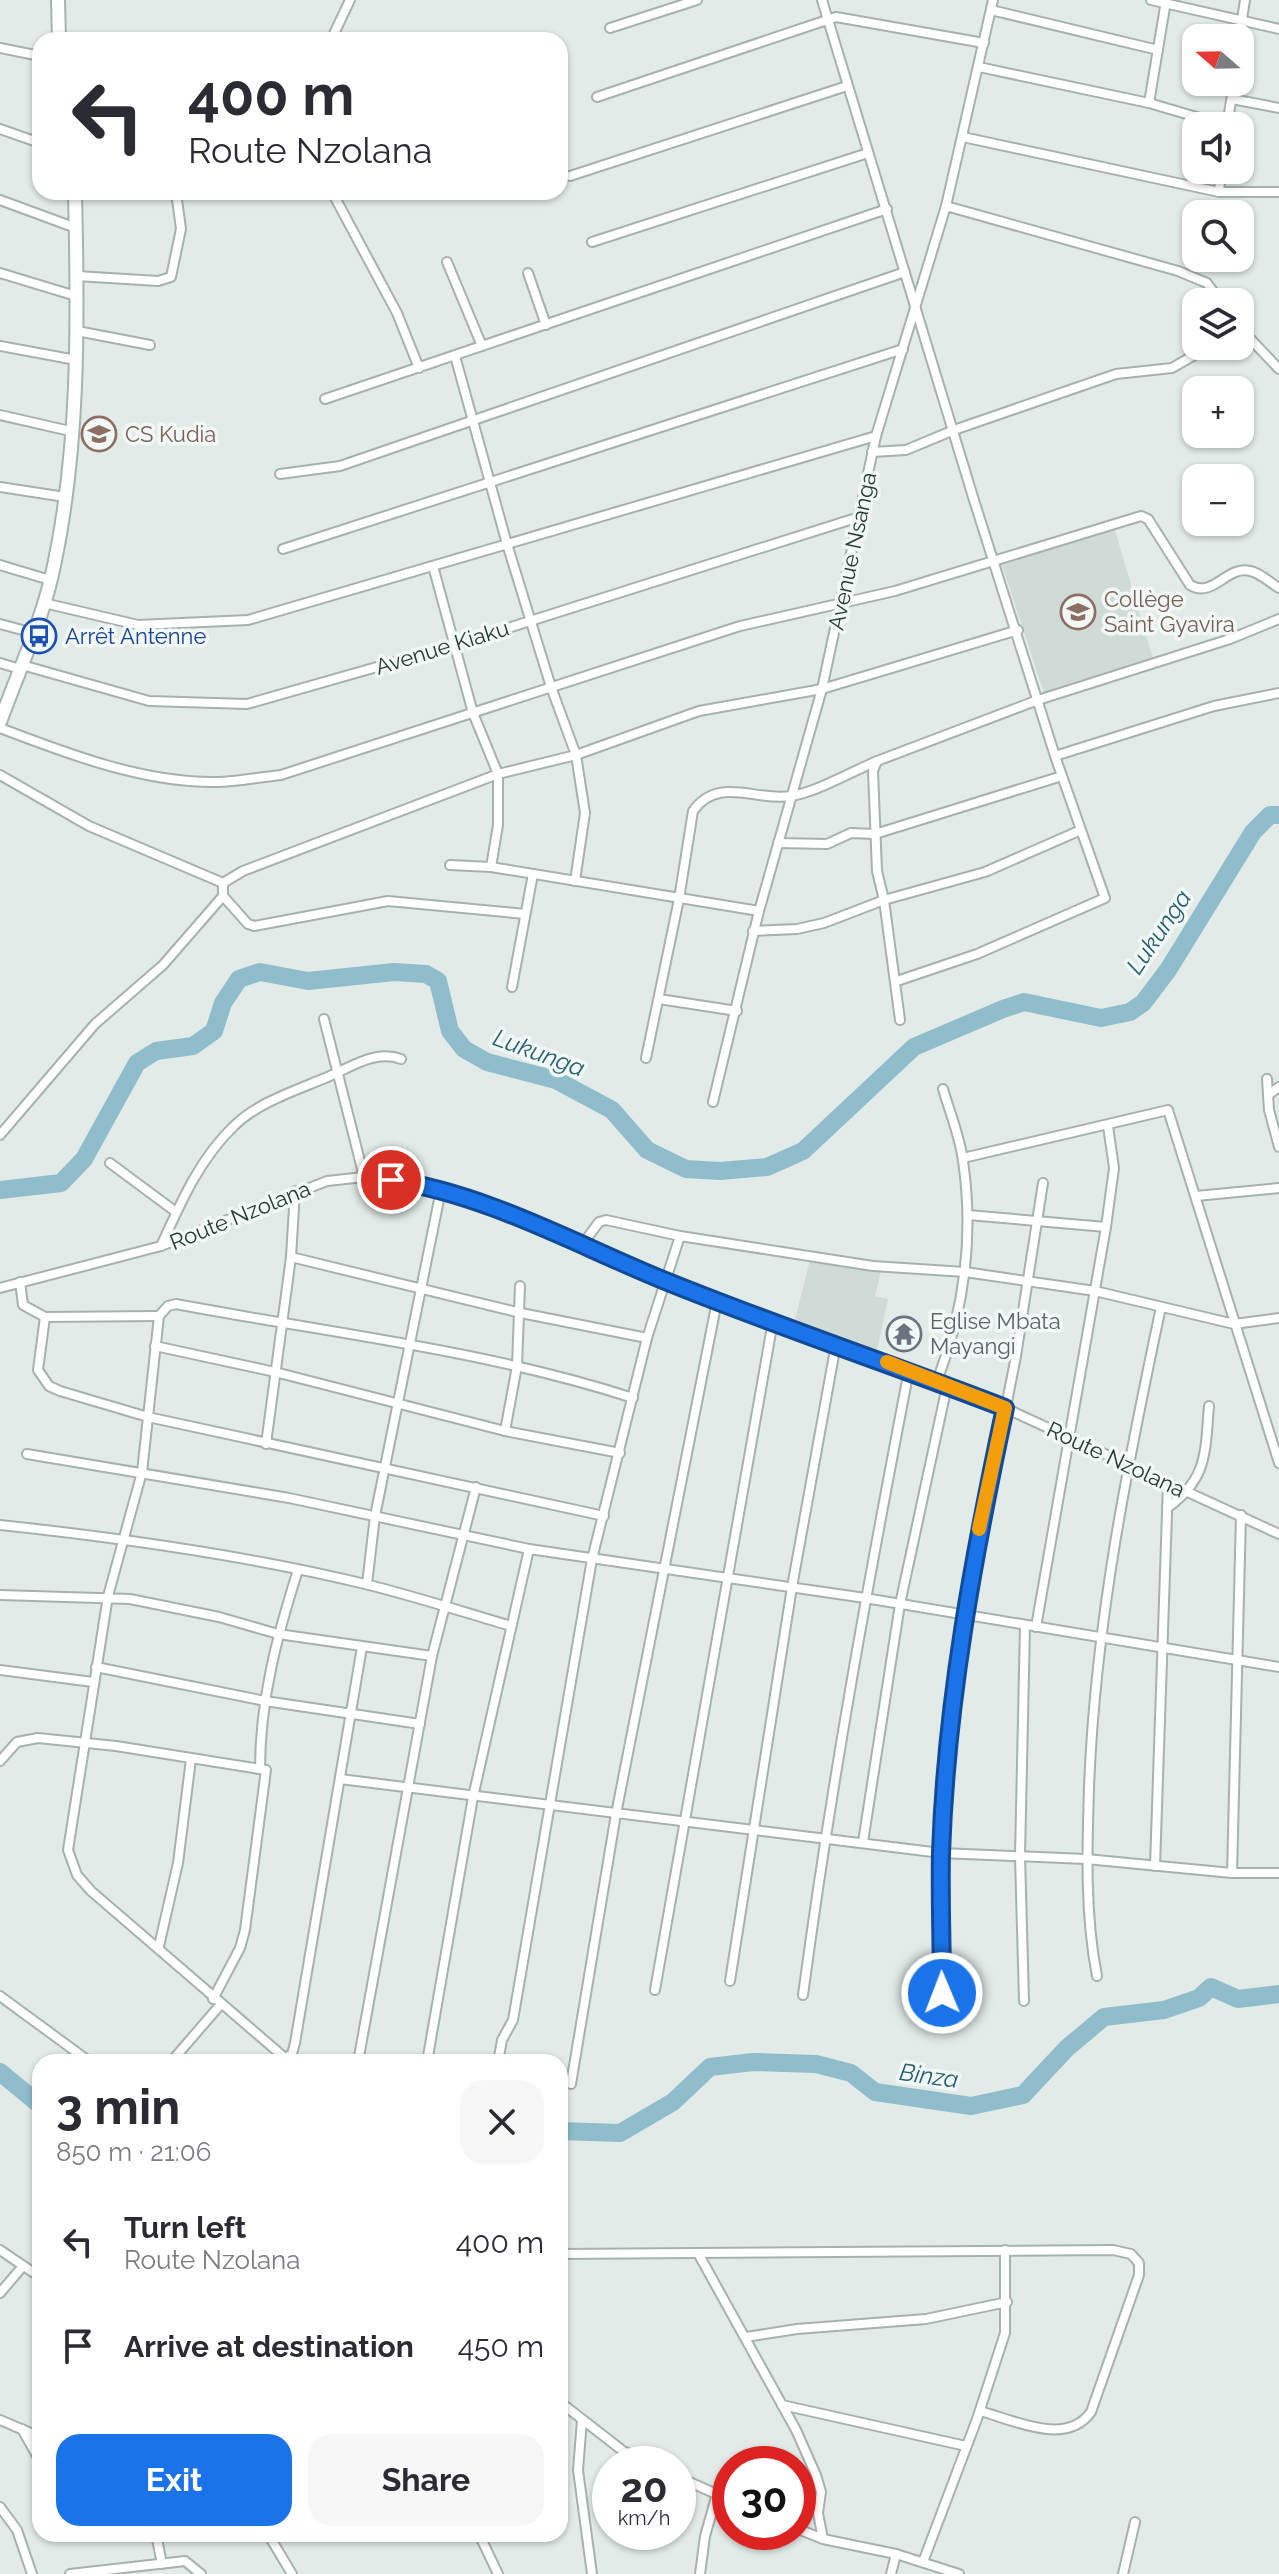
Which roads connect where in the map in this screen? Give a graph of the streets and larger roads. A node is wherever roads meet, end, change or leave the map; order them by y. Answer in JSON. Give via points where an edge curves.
{"nodes":[{"id":1,"x":58,"y":0,"type":"edge"},
{"id":2,"x":350,"y":0,"type":"edge"},
{"id":3,"x":697,"y":0,"type":"edge"},
{"id":4,"x":822,"y":0,"type":"edge"},
{"id":5,"x":1151,"y":0,"type":"edge"},
{"id":6,"x":1245,"y":0,"type":"edge"},
{"id":7,"x":1166,"y":2,"type":"edge"},
{"id":8,"x":992,"y":5,"type":"edge"},
{"id":9,"x":829,"y":20,"type":"junction"},
{"id":10,"x":1241,"y":21,"type":"junction"},
{"id":11,"x":1241,"y":24,"type":"edge"},
{"id":12,"x":610,"y":28,"type":"dead end"},
{"id":13,"x":1279,"y":29,"type":"edge"},
{"id":14,"x":59,"y":32,"type":"edge"},
{"id":15,"x":335,"y":32,"type":"edge"},
{"id":16,"x":984,"y":43,"type":"junction"},
{"id":17,"x":0,"y":48,"type":"edge"},
{"id":18,"x":1158,"y":50,"type":"junction"},
{"id":19,"x":32,"y":54,"type":"edge"},
{"id":20,"x":979,"y":67,"type":"junction"},
{"id":21,"x":847,"y":86,"type":"junction"},
{"id":22,"x":1232,"y":96,"type":"edge"},
{"id":23,"x":597,"y":97,"type":"dead end"},
{"id":24,"x":1232,"y":99,"type":"junction"},
{"id":25,"x":1149,"y":103,"type":"junction"},
{"id":26,"x":1279,"y":108,"type":"edge"},
{"id":27,"x":1230,"y":112,"type":"edge"},
{"id":28,"x":1182,"y":113,"type":"edge"},
{"id":29,"x":0,"y":129,"type":"edge"},
{"id":30,"x":963,"y":137,"type":"junction"},
{"id":31,"x":32,"y":140,"type":"edge"},
{"id":32,"x":868,"y":153,"type":"junction"},
{"id":33,"x":570,"y":176,"type":"dead end"},
{"id":34,"x":1220,"y":184,"type":"edge"},
{"id":35,"x":1219,"y":192,"type":"junction"},
{"id":36,"x":1279,"y":192,"type":"edge"},
{"id":37,"x":0,"y":200,"type":"edge"},
{"id":38,"x":75,"y":200,"type":"edge"},
{"id":39,"x":177,"y":200,"type":"edge"},
{"id":40,"x":336,"y":200,"type":"edge"},
{"id":41,"x":946,"y":206,"type":"junction"},
{"id":42,"x":887,"y":209,"type":"junction"},
{"id":43,"x":76,"y":228,"type":"junction"},
{"id":44,"x":592,"y":242,"type":"dead end"},
{"id":45,"x":447,"y":262,"type":"dead end"},
{"id":46,"x":905,"y":272,"type":"junction"},
{"id":47,"x":0,"y":273,"type":"edge"},
{"id":48,"x":528,"y":273,"type":"dead end"},
{"id":49,"x":77,"y":276,"type":"junction"},
{"id":50,"x":1211,"y":288,"type":"edge"},
{"id":51,"x":76,"y":296,"type":"junction"},
{"id":52,"x":916,"y":304,"type":"junction"},
{"id":53,"x":546,"y":325,"type":"junction"},
{"id":54,"x":77,"y":331,"type":"junction"},
{"id":55,"x":1254,"y":343,"type":"edge"},
{"id":56,"x":150,"y":345,"type":"dead end"},
{"id":57,"x":0,"y":346,"type":"edge"},
{"id":58,"x":482,"y":346,"type":"junction"},
{"id":59,"x":903,"y":349,"type":"junction"},
{"id":60,"x":455,"y":356,"type":"junction"},
{"id":61,"x":76,"y":360,"type":"junction"},
{"id":62,"x":1186,"y":360,"type":"edge"},
{"id":63,"x":419,"y":368,"type":"junction"},
{"id":64,"x":1279,"y":369,"type":"edge"},
{"id":65,"x":325,"y":399,"type":"dead end"},
{"id":66,"x":0,"y":415,"type":"edge"},
{"id":67,"x":472,"y":420,"type":"junction"},
{"id":68,"x":954,"y":430,"type":"junction"},
{"id":69,"x":70,"y":431,"type":"junction"},
{"id":70,"x":876,"y":436,"type":"junction"},
{"id":71,"x":872,"y":452,"type":"junction"},
{"id":72,"x":280,"y":474,"type":"dead end"},
{"id":73,"x":490,"y":482,"type":"junction"},
{"id":74,"x":0,"y":487,"type":"edge"},
{"id":75,"x":65,"y":497,"type":"junction"},
{"id":76,"x":856,"y":518,"type":"junction"},
{"id":77,"x":507,"y":544,"type":"junction"},
{"id":78,"x":283,"y":549,"type":"dead end"},
{"id":79,"x":996,"y":563,"type":"junction"},
{"id":80,"x":0,"y":565,"type":"edge"},
{"id":81,"x":433,"y":566,"type":"junction"},
{"id":82,"x":50,"y":580,"type":"junction"},
{"id":83,"x":1279,"y":588,"type":"edge"},
{"id":84,"x":44,"y":603,"type":"junction"},
{"id":85,"x":842,"y":603,"type":"junction"},
{"id":86,"x":1279,"y":619,"type":"edge"},
{"id":87,"x":532,"y":620,"type":"junction"},
{"id":88,"x":0,"y":624,"type":"edge"},
{"id":89,"x":1018,"y":630,"type":"junction"},
{"id":90,"x":34,"y":633,"type":"junction"},
{"id":91,"x":454,"y":645,"type":"junction"},
{"id":92,"x":0,"y":663,"type":"edge"},
{"id":93,"x":21,"y":667,"type":"junction"},
{"id":94,"x":551,"y":687,"type":"junction"},
{"id":95,"x":822,"y":689,"type":"junction"},
{"id":96,"x":1279,"y":693,"type":"edge"},
{"id":97,"x":1038,"y":700,"type":"junction"},
{"id":98,"x":3,"y":706,"type":"edge"},
{"id":99,"x":473,"y":713,"type":"junction"},
{"id":100,"x":0,"y":725,"type":"edge"},
{"id":101,"x":576,"y":755,"type":"junction"},
{"id":102,"x":1055,"y":756,"type":"junction"},
{"id":103,"x":877,"y":761,"type":"junction"},
{"id":104,"x":498,"y":774,"type":"junction"},
{"id":105,"x":0,"y":775,"type":"edge"},
{"id":106,"x":1062,"y":776,"type":"junction"},
{"id":107,"x":791,"y":796,"type":"junction"},
{"id":108,"x":1081,"y":830,"type":"junction"},
{"id":109,"x":875,"y":834,"type":"junction"},
{"id":110,"x":778,"y":843,"type":"junction"},
{"id":111,"x":450,"y":865,"type":"dead end"},
{"id":112,"x":491,"y":867,"type":"junction"},
{"id":113,"x":533,"y":874,"type":"junction"},
{"id":114,"x":575,"y":881,"type":"junction"},
{"id":115,"x":223,"y":883,"type":"junction"},
{"id":116,"x":223,"y":896,"type":"junction"},
{"id":117,"x":679,"y":899,"type":"junction"},
{"id":118,"x":884,"y":900,"type":"junction"},
{"id":119,"x":759,"y":911,"type":"junction"},
{"id":120,"x":525,"y":914,"type":"junction"},
{"id":121,"x":753,"y":931,"type":"junction"},
{"id":122,"x":897,"y":981,"type":"junction"},
{"id":123,"x":512,"y":987,"type":"dead end"},
{"id":124,"x":659,"y":999,"type":"junction"},
{"id":125,"x":737,"y":1011,"type":"junction"},
{"id":126,"x":324,"y":1019,"type":"dead end"},
{"id":127,"x":900,"y":1020,"type":"dead end"},
{"id":128,"x":646,"y":1058,"type":"dead end"},
{"id":129,"x":401,"y":1059,"type":"dead end"},
{"id":130,"x":336,"y":1074,"type":"junction"},
{"id":131,"x":1267,"y":1079,"type":"dead end"},
{"id":132,"x":1279,"y":1087,"type":"edge"},
{"id":133,"x":943,"y":1089,"type":"dead end"},
{"id":134,"x":1268,"y":1095,"type":"junction"},
{"id":135,"x":713,"y":1102,"type":"dead end"},
{"id":136,"x":1108,"y":1126,"type":"junction"},
{"id":137,"x":0,"y":1135,"type":"edge"},
{"id":138,"x":1279,"y":1147,"type":"edge"},
{"id":139,"x":963,"y":1158,"type":"junction"},
{"id":140,"x":110,"y":1163,"type":"dead end"},
{"id":141,"x":364,"y":1177,"type":"junction"},
{"id":142,"x":1043,"y":1183,"type":"dead end"},
{"id":143,"x":1279,"y":1188,"type":"edge"},
{"id":144,"x":441,"y":1190,"type":"junction"},
{"id":145,"x":295,"y":1191,"type":"junction"},
{"id":146,"x":1196,"y":1196,"type":"junction"},
{"id":147,"x":176,"y":1212,"type":"junction"},
{"id":148,"x":968,"y":1215,"type":"junction"},
{"id":149,"x":1038,"y":1220,"type":"junction"},
{"id":150,"x":1106,"y":1227,"type":"junction"},
{"id":151,"x":680,"y":1236,"type":"junction"},
{"id":152,"x":582,"y":1245,"type":"junction"},
{"id":153,"x":161,"y":1246,"type":"junction"},
{"id":154,"x":291,"y":1257,"type":"junction"},
{"id":155,"x":965,"y":1272,"type":"junction"},
{"id":156,"x":664,"y":1280,"type":"junction"},
{"id":157,"x":20,"y":1282,"type":"junction"},
{"id":158,"x":1029,"y":1282,"type":"junction"},
{"id":159,"x":520,"y":1286,"type":"dead end"},
{"id":160,"x":0,"y":1288,"type":"edge"},
{"id":161,"x":420,"y":1288,"type":"junction"},
{"id":162,"x":1095,"y":1291,"type":"junction"},
{"id":163,"x":717,"y":1301,"type":"junction"},
{"id":164,"x":1161,"y":1307,"type":"junction"},
{"id":165,"x":521,"y":1313,"type":"junction"},
{"id":166,"x":159,"y":1316,"type":"junction"},
{"id":167,"x":45,"y":1317,"type":"junction"},
{"id":168,"x":1279,"y":1318,"type":"edge"},
{"id":169,"x":773,"y":1321,"type":"junction"},
{"id":170,"x":283,"y":1324,"type":"junction"},
{"id":171,"x":1234,"y":1324,"type":"junction"},
{"id":172,"x":647,"y":1338,"type":"junction"},
{"id":173,"x":409,"y":1344,"type":"junction"},
{"id":174,"x":836,"y":1344,"type":"junction"},
{"id":175,"x":155,"y":1346,"type":"junction"},
{"id":176,"x":517,"y":1366,"type":"junction"},
{"id":177,"x":909,"y":1370,"type":"junction"},
{"id":178,"x":275,"y":1372,"type":"junction"},
{"id":179,"x":937,"y":1381,"type":"junction"},
{"id":180,"x":947,"y":1386,"type":"junction"},
{"id":181,"x":633,"y":1398,"type":"junction"},
{"id":182,"x":397,"y":1406,"type":"junction"},
{"id":183,"x":1209,"y":1406,"type":"dead end"},
{"id":184,"x":1005,"y":1408,"type":"junction"},
{"id":185,"x":148,"y":1417,"type":"junction"},
{"id":186,"x":505,"y":1431,"type":"junction"},
{"id":187,"x":1069,"y":1437,"type":"junction"},
{"id":188,"x":266,"y":1444,"type":"junction"},
{"id":189,"x":620,"y":1453,"type":"junction"},
{"id":190,"x":27,"y":1454,"type":"dead end"},
{"id":191,"x":1279,"y":1463,"type":"edge"},
{"id":192,"x":1127,"y":1464,"type":"junction"},
{"id":193,"x":384,"y":1470,"type":"junction"},
{"id":194,"x":142,"y":1472,"type":"junction"},
{"id":195,"x":1168,"y":1484,"type":"junction"},
{"id":196,"x":476,"y":1487,"type":"junction"},
{"id":197,"x":1189,"y":1493,"type":"junction"},
{"id":198,"x":1167,"y":1508,"type":"junction"},
{"id":199,"x":1241,"y":1515,"type":"junction"},
{"id":200,"x":375,"y":1516,"type":"junction"},
{"id":201,"x":604,"y":1516,"type":"junction"},
{"id":202,"x":0,"y":1525,"type":"edge"},
{"id":203,"x":1279,"y":1534,"type":"edge"},
{"id":204,"x":465,"y":1536,"type":"junction"},
{"id":205,"x":123,"y":1538,"type":"junction"},
{"id":206,"x":529,"y":1549,"type":"junction"},
{"id":207,"x":592,"y":1559,"type":"junction"},
{"id":208,"x":666,"y":1569,"type":"junction"},
{"id":209,"x":298,"y":1570,"type":"junction"},
{"id":210,"x":727,"y":1577,"type":"junction"},
{"id":211,"x":367,"y":1584,"type":"junction"},
{"id":212,"x":792,"y":1587,"type":"junction"},
{"id":213,"x":0,"y":1595,"type":"edge"},
{"id":214,"x":108,"y":1596,"type":"junction"},
{"id":215,"x":865,"y":1598,"type":"junction"},
{"id":216,"x":900,"y":1604,"type":"junction"},
{"id":217,"x":445,"y":1607,"type":"junction"},
{"id":218,"x":965,"y":1616,"type":"junction"},
{"id":219,"x":511,"y":1626,"type":"junction"},
{"id":220,"x":1025,"y":1626,"type":"junction"},
{"id":221,"x":1036,"y":1627,"type":"junction"},
{"id":222,"x":278,"y":1634,"type":"junction"},
{"id":223,"x":1100,"y":1638,"type":"junction"},
{"id":224,"x":362,"y":1647,"type":"junction"},
{"id":225,"x":1160,"y":1648,"type":"junction"},
{"id":226,"x":432,"y":1656,"type":"junction"},
{"id":227,"x":1238,"y":1659,"type":"junction"},
{"id":228,"x":96,"y":1667,"type":"junction"},
{"id":229,"x":1279,"y":1667,"type":"edge"},
{"id":230,"x":0,"y":1670,"type":"edge"},
{"id":231,"x":93,"y":1682,"type":"junction"},
{"id":232,"x":265,"y":1701,"type":"junction"},
{"id":233,"x":350,"y":1711,"type":"junction"},
{"id":234,"x":420,"y":1724,"type":"junction"},
{"id":235,"x":83,"y":1744,"type":"junction"},
{"id":236,"x":4,"y":1750,"type":"edge"},
{"id":237,"x":191,"y":1759,"type":"junction"},
{"id":238,"x":0,"y":1761,"type":"edge"},
{"id":239,"x":260,"y":1769,"type":"junction"},
{"id":240,"x":340,"y":1779,"type":"junction"},
{"id":241,"x":408,"y":1789,"type":"junction"},
{"id":242,"x":473,"y":1797,"type":"junction"},
{"id":243,"x":549,"y":1807,"type":"junction"},
{"id":244,"x":616,"y":1814,"type":"junction"},
{"id":245,"x":686,"y":1821,"type":"junction"},
{"id":246,"x":754,"y":1831,"type":"junction"},
{"id":247,"x":824,"y":1840,"type":"junction"},
{"id":248,"x":863,"y":1842,"type":"junction"},
{"id":249,"x":941,"y":1853,"type":"junction"},
{"id":250,"x":1020,"y":1856,"type":"junction"},
{"id":251,"x":1086,"y":1859,"type":"junction"},
{"id":252,"x":1155,"y":1866,"type":"junction"},
{"id":253,"x":1232,"y":1873,"type":"junction"},
{"id":254,"x":1279,"y":1873,"type":"edge"},
{"id":255,"x":159,"y":1946,"type":"junction"},
{"id":256,"x":1097,"y":1976,"type":"dead end"},
{"id":257,"x":730,"y":1981,"type":"dead end"},
{"id":258,"x":655,"y":1990,"type":"dead end"},
{"id":259,"x":942,"y":1993,"type":"dead end"},
{"id":260,"x":803,"y":1995,"type":"dead end"},
{"id":261,"x":0,"y":1996,"type":"edge"},
{"id":262,"x":1024,"y":2001,"type":"dead end"},
{"id":263,"x":217,"y":2002,"type":"junction"},
{"id":264,"x":79,"y":2054,"type":"edge"},
{"id":265,"x":177,"y":2054,"type":"edge"},
{"id":266,"x":280,"y":2054,"type":"edge"},
{"id":267,"x":290,"y":2054,"type":"edge"},
{"id":268,"x":359,"y":2054,"type":"edge"},
{"id":269,"x":428,"y":2054,"type":"edge"},
{"id":270,"x":499,"y":2054,"type":"edge"},
{"id":271,"x":571,"y":2084,"type":"dead end"},
{"id":272,"x":0,"y":2250,"type":"edge"},
{"id":273,"x":1005,"y":2250,"type":"junction"},
{"id":274,"x":568,"y":2254,"type":"edge"},
{"id":275,"x":699,"y":2255,"type":"junction"},
{"id":276,"x":23,"y":2266,"type":"junction"},
{"id":277,"x":32,"y":2272,"type":"edge"},
{"id":278,"x":0,"y":2293,"type":"edge"},
{"id":279,"x":1007,"y":2302,"type":"junction"},
{"id":280,"x":746,"y":2337,"type":"junction"},
{"id":281,"x":782,"y":2405,"type":"junction"},
{"id":282,"x":568,"y":2409,"type":"edge"},
{"id":283,"x":980,"y":2411,"type":"junction"},
{"id":284,"x":0,"y":2420,"type":"edge"},
{"id":285,"x":582,"y":2420,"type":"junction"},
{"id":286,"x":22,"y":2429,"type":"junction"},
{"id":287,"x":32,"y":2433,"type":"edge"},
{"id":288,"x":616,"y":2446,"type":"edge"},
{"id":289,"x":966,"y":2446,"type":"junction"},
{"id":290,"x":32,"y":2447,"type":"edge"},
{"id":291,"x":0,"y":2507,"type":"edge"},
{"id":292,"x":712,"y":2512,"type":"edge"},
{"id":293,"x":1135,"y":2522,"type":"dead end"},
{"id":294,"x":816,"y":2536,"type":"edge"},
{"id":295,"x":823,"y":2539,"type":"junction"},
{"id":296,"x":158,"y":2542,"type":"edge"},
{"id":297,"x":273,"y":2542,"type":"edge"},
{"id":298,"x":483,"y":2542,"type":"edge"},
{"id":299,"x":896,"y":2554,"type":"junction"},
{"id":300,"x":923,"y":2562,"type":"junction"},
{"id":301,"x":162,"y":2564,"type":"junction"},
{"id":302,"x":104,"y":2573,"type":"edge"},
{"id":303,"x":32,"y":2574,"type":"edge"},
{"id":304,"x":70,"y":2574,"type":"edge"},
{"id":305,"x":201,"y":2574,"type":"edge"},
{"id":306,"x":292,"y":2574,"type":"edge"},
{"id":307,"x":498,"y":2574,"type":"edge"},
{"id":308,"x":592,"y":2574,"type":"edge"},
{"id":309,"x":700,"y":2574,"type":"edge"},
{"id":310,"x":891,"y":2574,"type":"edge"},
{"id":311,"x":959,"y":2574,"type":"edge"},
{"id":312,"x":1123,"y":2574,"type":"edge"}],
"edges":[{"from":1,"to":14,"type":"street"},
{"from":2,"to":15,"type":"street"},
{"from":3,"to":12,"type":"street"},
{"from":4,"to":9,"type":"street"},
{"from":5,"to":7,"type":"street"},
{"from":6,"to":10,"type":"street"},
{"from":7,"to":10,"type":"street"},
{"from":7,"to":18,"type":"street"},
{"from":8,"to":16,"type":"street","name":"Avenue Nsanga"},
{"from":8,"to":18,"type":"street"},
{"from":9,"to":16,"type":"street","via":[[844,17]]},
{"from":9,"to":21,"type":"street"},
{"from":9,"to":23,"type":"street"},
{"from":10,"to":11,"type":"street"},
{"from":10,"to":13,"type":"street"},
{"from":16,"to":20,"type":"street","name":"Avenue Nsanga"},
{"from":17,"to":19,"type":"street"},
{"from":18,"to":25,"type":"street"},
{"from":20,"to":25,"type":"street"},
{"from":20,"to":30,"type":"street","name":"Avenue Nsanga"},
{"from":21,"to":32,"type":"street"},
{"from":21,"to":33,"type":"street"},
{"from":22,"to":24,"type":"street"},
{"from":24,"to":26,"type":"street"},
{"from":24,"to":27,"type":"street"},
{"from":25,"to":28,"type":"street"},
{"from":29,"to":31,"type":"street"},
{"from":30,"to":35,"type":"street"},
{"from":30,"to":41,"type":"street","name":"Avenue Nsanga"},
{"from":32,"to":42,"type":"street"},
{"from":32,"to":44,"type":"street"},
{"from":34,"to":35,"type":"street"},
{"from":35,"to":36,"type":"street"},
{"from":37,"to":43,"type":"street"},
{"from":38,"to":43,"type":"street"},
{"from":39,"to":49,"type":"street","via":[[181,229],[171,277],[158,281]]},
{"from":40,"to":63,"type":"street","via":[[397,313]]},
{"from":41,"to":50,"type":"street","via":[[1178,271]]},
{"from":41,"to":52,"type":"street","name":"Avenue Nsanga"},
{"from":42,"to":46,"type":"street"},
{"from":42,"to":53,"type":"street"},
{"from":43,"to":49,"type":"street"},
{"from":45,"to":58,"type":"street"},
{"from":46,"to":52,"type":"street"},
{"from":46,"to":67,"type":"street"},
{"from":47,"to":51,"type":"street"},
{"from":48,"to":53,"type":"street"},
{"from":49,"to":51,"type":"street"},
{"from":51,"to":54,"type":"street"},
{"from":52,"to":59,"type":"street","name":"Avenue Nsanga"},
{"from":52,"to":68,"type":"street"},
{"from":53,"to":58,"type":"street"},
{"from":54,"to":56,"type":"street"},
{"from":54,"to":61,"type":"street"},
{"from":55,"to":64,"type":"street"},
{"from":57,"to":61,"type":"street"},
{"from":58,"to":60,"type":"street"},
{"from":59,"to":70,"type":"street","name":"Avenue Nsanga"},
{"from":59,"to":73,"type":"street"},
{"from":60,"to":63,"type":"street"},
{"from":60,"to":67,"type":"street"},
{"from":61,"to":69,"type":"street"},
{"from":62,"to":68,"type":"street","via":[[1172,368],[1116,374]]},
{"from":63,"to":65,"type":"street"},
{"from":66,"to":69,"type":"street"},
{"from":67,"to":72,"type":"street","via":[[340,466]]},
{"from":67,"to":73,"type":"street"},
{"from":68,"to":71,"type":"street","via":[[906,450]]},
{"from":68,"to":79,"type":"street"},
{"from":69,"to":75,"type":"street"},
{"from":70,"to":71,"type":"street","name":"Avenue Nsanga"},
{"from":70,"to":77,"type":"street"},
{"from":71,"to":76,"type":"street","name":"Avenue Nsanga"},
{"from":73,"to":77,"type":"street"},
{"from":73,"to":78,"type":"street"},
{"from":74,"to":75,"type":"street"},
{"from":75,"to":82,"type":"street"},
{"from":76,"to":85,"type":"street","name":"Avenue Nsanga"},
{"from":76,"to":87,"type":"street","name":"Avenue Kiaku"},
{"from":77,"to":81,"type":"street"},
{"from":77,"to":87,"type":"street"},
{"from":79,"to":83,"type":"street","via":[[1141,516],[1197,590],[1248,570]]},
{"from":79,"to":85,"type":"street"},
{"from":79,"to":89,"type":"street"},
{"from":80,"to":82,"type":"street"},
{"from":81,"to":84,"type":"street","via":[[248,620],[138,625]]},
{"from":81,"to":91,"type":"street"},
{"from":82,"to":84,"type":"street"},
{"from":84,"to":90,"type":"street"},
{"from":85,"to":94,"type":"street","via":[[740,626]]},
{"from":85,"to":95,"type":"street","name":"Avenue Nsanga"},
{"from":86,"to":97,"type":"street"},
{"from":87,"to":91,"type":"street","name":"Avenue Kiaku"},
{"from":87,"to":94,"type":"street"},
{"from":88,"to":90,"type":"street"},
{"from":89,"to":95,"type":"street"},
{"from":89,"to":97,"type":"street"},
{"from":90,"to":93,"type":"street"},
{"from":91,"to":93,"type":"street","name":"Avenue Kiaku","via":[[247,704],[215,706],[129,697]]},
{"from":91,"to":99,"type":"street"},
{"from":92,"to":93,"type":"street","name":"Avenue Kiaku"},
{"from":93,"to":98,"type":"street"},
{"from":94,"to":99,"type":"street"},
{"from":94,"to":101,"type":"street"},
{"from":95,"to":101,"type":"street","via":[[699,711]]},
{"from":95,"to":107,"type":"street","name":"Avenue Nsanga"},
{"from":96,"to":102,"type":"street","via":[[1214,706]]},
{"from":97,"to":102,"type":"street"},
{"from":97,"to":103,"type":"street"},
{"from":98,"to":100,"type":"street"},
{"from":99,"to":100,"type":"street","via":[[319,765],[220,782],[161,777],[85,758]]},
{"from":99,"to":104,"type":"street"},
{"from":101,"to":104,"type":"street"},
{"from":101,"to":114,"type":"street","via":[[585,813]]},
{"from":102,"to":106,"type":"street"},
{"from":103,"to":107,"type":"street"},
{"from":103,"to":109,"type":"street"},
{"from":104,"to":112,"type":"street"},
{"from":104,"to":115,"type":"street"},
{"from":105,"to":115,"type":"street","via":[[89,826]]},
{"from":106,"to":108,"type":"street"},
{"from":106,"to":109,"type":"street"},
{"from":107,"to":110,"type":"street","name":"Avenue Nsanga"},
{"from":107,"to":117,"type":"street","via":[[735,790],[700,801],[693,811]]},
{"from":108,"to":118,"type":"street","via":[[985,872]]},
{"from":108,"to":122,"type":"street","via":[[1105,898],[977,954]]},
{"from":109,"to":110,"type":"street","via":[[851,833],[827,844]]},
{"from":109,"to":118,"type":"street"},
{"from":110,"to":119,"type":"street","name":"Avenue Nsanga"},
{"from":111,"to":112,"type":"street"},
{"from":112,"to":113,"type":"street"},
{"from":113,"to":114,"type":"street"},
{"from":113,"to":120,"type":"street"},
{"from":114,"to":117,"type":"street"},
{"from":115,"to":116,"type":"street"},
{"from":116,"to":120,"type":"street","via":[[254,926],[388,901]]},
{"from":116,"to":137,"type":"street","via":[[163,965],[95,1024]]},
{"from":117,"to":119,"type":"street"},
{"from":117,"to":124,"type":"street"},
{"from":118,"to":121,"type":"street","via":[[811,926]]},
{"from":118,"to":122,"type":"street"},
{"from":119,"to":121,"type":"street","name":"Avenue Nsanga"},
{"from":120,"to":123,"type":"street"},
{"from":121,"to":125,"type":"street","name":"Avenue Nsanga"},
{"from":122,"to":127,"type":"street"},
{"from":124,"to":125,"type":"street"},
{"from":124,"to":128,"type":"street"},
{"from":125,"to":135,"type":"street","name":"Avenue Nsanga"},
{"from":126,"to":130,"type":"street"},
{"from":129,"to":130,"type":"street","via":[[377,1057]]},
{"from":130,"to":141,"type":"street"},
{"from":130,"to":147,"type":"street","via":[[235,1124],[205,1160]]},
{"from":131,"to":134,"type":"street"},
{"from":132,"to":134,"type":"street"},
{"from":133,"to":139,"type":"street"},
{"from":134,"to":138,"type":"street"},
{"from":136,"to":139,"type":"street","via":[[1061,1132]]},
{"from":136,"to":146,"type":"street","via":[[1168,1110]]},
{"from":136,"to":150,"type":"street","via":[[1114,1168]]},
{"from":139,"to":148,"type":"street"},
{"from":140,"to":147,"type":"street"},
{"from":141,"to":144,"type":"street","name":"Route Nzolana"},
{"from":141,"to":145,"type":"street","name":"Route Nzolana"},
{"from":142,"to":149,"type":"street"},
{"from":143,"to":146,"type":"street"},
{"from":144,"to":152,"type":"street","name":"Route Nzolana"},
{"from":144,"to":161,"type":"street"},
{"from":145,"to":153,"type":"street","name":"Route Nzolana"},
{"from":145,"to":154,"type":"street"},
{"from":146,"to":171,"type":"street"},
{"from":147,"to":153,"type":"street"},
{"from":148,"to":149,"type":"street"},
{"from":148,"to":155,"type":"street"},
{"from":149,"to":150,"type":"street"},
{"from":149,"to":158,"type":"street"},
{"from":150,"to":162,"type":"street"},
{"from":151,"to":152,"type":"street","via":[[606,1220]]},
{"from":151,"to":155,"type":"street","via":[[873,1266]]},
{"from":151,"to":156,"type":"street"},
{"from":152,"to":156,"type":"street","name":"Route Nzolana"},
{"from":153,"to":157,"type":"street","name":"Route Nzolana"},
{"from":154,"to":161,"type":"street"},
{"from":154,"to":170,"type":"street"},
{"from":155,"to":158,"type":"street"},
{"from":155,"to":179,"type":"street","via":[[956,1327]]},
{"from":156,"to":163,"type":"street","name":"Route Nzolana"},
{"from":156,"to":172,"type":"street"},
{"from":157,"to":160,"type":"street","name":"Route Nzolana"},
{"from":157,"to":167,"type":"street","via":[[23,1305]]},
{"from":158,"to":162,"type":"street"},
{"from":158,"to":184,"type":"street"},
{"from":159,"to":165,"type":"street"},
{"from":161,"to":165,"type":"street"},
{"from":161,"to":173,"type":"street"},
{"from":162,"to":164,"type":"street"},
{"from":162,"to":187,"type":"street"},
{"from":163,"to":169,"type":"street","name":"Route Nzolana"},
{"from":163,"to":208,"type":"street"},
{"from":164,"to":171,"type":"street"},
{"from":164,"to":192,"type":"street"},
{"from":165,"to":172,"type":"street"},
{"from":165,"to":176,"type":"street"},
{"from":166,"to":167,"type":"street"},
{"from":166,"to":170,"type":"street","via":[[176,1304]]},
{"from":166,"to":175,"type":"street"},
{"from":167,"to":185,"type":"street","via":[[38,1370],[49,1386]]},
{"from":168,"to":171,"type":"street"},
{"from":169,"to":174,"type":"street","name":"Route Nzolana"},
{"from":169,"to":210,"type":"street"},
{"from":170,"to":173,"type":"street"},
{"from":170,"to":178,"type":"street"},
{"from":171,"to":191,"type":"street"},
{"from":172,"to":181,"type":"street"},
{"from":173,"to":176,"type":"street"},
{"from":173,"to":182,"type":"street"},
{"from":174,"to":177,"type":"street","name":"Route Nzolana"},
{"from":174,"to":212,"type":"street"},
{"from":175,"to":178,"type":"street"},
{"from":175,"to":185,"type":"street"},
{"from":176,"to":181,"type":"street"},
{"from":176,"to":186,"type":"street"},
{"from":177,"to":179,"type":"street","name":"Route Nzolana"},
{"from":177,"to":215,"type":"street"},
{"from":178,"to":182,"type":"street"},
{"from":178,"to":188,"type":"street"},
{"from":179,"to":180,"type":"street","name":"Route Nzolana"},
{"from":180,"to":184,"type":"street","name":"Route Nzolana"},
{"from":180,"to":216,"type":"street"},
{"from":181,"to":189,"type":"street"},
{"from":182,"to":186,"type":"street"},
{"from":182,"to":193,"type":"street"},
{"from":183,"to":197,"type":"street","via":[[1205,1458]]},
{"from":184,"to":187,"type":"street","name":"Route Nzolana"},
{"from":184,"to":218,"type":"street"},
{"from":185,"to":188,"type":"street"},
{"from":185,"to":194,"type":"street"},
{"from":186,"to":189,"type":"street"},
{"from":187,"to":192,"type":"street","name":"Route Nzolana"},
{"from":187,"to":221,"type":"street"},
{"from":188,"to":193,"type":"street"},
{"from":189,"to":201,"type":"street"},
{"from":190,"to":194,"type":"street"},
{"from":192,"to":195,"type":"street","name":"Route Nzolana"},
{"from":192,"to":223,"type":"street"},
{"from":193,"to":196,"type":"street"},
{"from":193,"to":200,"type":"street"},
{"from":194,"to":200,"type":"street"},
{"from":194,"to":205,"type":"street"},
{"from":195,"to":197,"type":"street","name":"Route Nzolana"},
{"from":195,"to":198,"type":"street"},
{"from":196,"to":201,"type":"street"},
{"from":196,"to":204,"type":"street"},
{"from":197,"to":198,"type":"street"},
{"from":197,"to":199,"type":"street","name":"Route Nzolana"},
{"from":198,"to":225,"type":"street"},
{"from":199,"to":203,"type":"street","name":"Route Nzolana"},
{"from":199,"to":227,"type":"street"},
{"from":200,"to":204,"type":"street"},
{"from":200,"to":211,"type":"street"},
{"from":201,"to":207,"type":"street"},
{"from":202,"to":205,"type":"street"},
{"from":204,"to":206,"type":"street"},
{"from":204,"to":217,"type":"street"},
{"from":205,"to":209,"type":"street"},
{"from":205,"to":214,"type":"street"},
{"from":206,"to":207,"type":"street"},
{"from":206,"to":219,"type":"street"},
{"from":207,"to":208,"type":"street"},
{"from":207,"to":243,"type":"street"},
{"from":208,"to":210,"type":"street"},
{"from":208,"to":244,"type":"street"},
{"from":209,"to":211,"type":"street"},
{"from":209,"to":222,"type":"street"},
{"from":210,"to":212,"type":"street"},
{"from":210,"to":245,"type":"street"},
{"from":211,"to":217,"type":"street"},
{"from":212,"to":215,"type":"street"},
{"from":212,"to":246,"type":"street"},
{"from":213,"to":214,"type":"street"},
{"from":214,"to":222,"type":"street"},
{"from":214,"to":228,"type":"street"},
{"from":215,"to":216,"type":"street"},
{"from":215,"to":247,"type":"street"},
{"from":216,"to":218,"type":"street"},
{"from":216,"to":248,"type":"street"},
{"from":217,"to":219,"type":"street"},
{"from":217,"to":226,"type":"street"},
{"from":218,"to":220,"type":"street"},
{"from":218,"to":249,"type":"street"},
{"from":219,"to":242,"type":"street"},
{"from":220,"to":221,"type":"street"},
{"from":220,"to":250,"type":"street"},
{"from":221,"to":223,"type":"street"},
{"from":222,"to":224,"type":"street"},
{"from":222,"to":232,"type":"street"},
{"from":223,"to":225,"type":"street"},
{"from":223,"to":251,"type":"street"},
{"from":224,"to":226,"type":"street"},
{"from":224,"to":233,"type":"street"},
{"from":225,"to":227,"type":"street"},
{"from":225,"to":252,"type":"street"},
{"from":226,"to":234,"type":"street"},
{"from":227,"to":229,"type":"street"},
{"from":227,"to":253,"type":"street"},
{"from":228,"to":231,"type":"street"},
{"from":228,"to":232,"type":"street"},
{"from":230,"to":231,"type":"street"},
{"from":231,"to":235,"type":"street"},
{"from":232,"to":233,"type":"street"},
{"from":232,"to":239,"type":"street"},
{"from":233,"to":234,"type":"street"},
{"from":233,"to":240,"type":"street"},
{"from":234,"to":241,"type":"street"},
{"from":235,"to":236,"type":"street","via":[[27,1738]]},
{"from":235,"to":237,"type":"street"},
{"from":235,"to":255,"type":"street","via":[[68,1850],[72,1863],[91,1891]]},
{"from":236,"to":238,"type":"street"},
{"from":237,"to":239,"type":"street"},
{"from":237,"to":255,"type":"street","via":[[178,1863]]},
{"from":239,"to":263,"type":"street","via":[[268,1774],[245,1930]]},
{"from":240,"to":241,"type":"street"},
{"from":240,"to":267,"type":"street"},
{"from":241,"to":242,"type":"street"},
{"from":241,"to":268,"type":"street"},
{"from":242,"to":243,"type":"street"},
{"from":242,"to":269,"type":"street"},
{"from":243,"to":244,"type":"street"},
{"from":243,"to":270,"type":"street","via":[[513,2020]]},
{"from":244,"to":245,"type":"street"},
{"from":244,"to":271,"type":"street"},
{"from":245,"to":246,"type":"street"},
{"from":245,"to":258,"type":"street"},
{"from":246,"to":247,"type":"street"},
{"from":246,"to":257,"type":"street"},
{"from":247,"to":248,"type":"street"},
{"from":247,"to":260,"type":"street"},
{"from":248,"to":249,"type":"street"},
{"from":249,"to":250,"type":"street"},
{"from":249,"to":259,"type":"street"},
{"from":250,"to":251,"type":"street"},
{"from":250,"to":262,"type":"street"},
{"from":251,"to":252,"type":"street"},
{"from":251,"to":256,"type":"street"},
{"from":252,"to":253,"type":"street"},
{"from":253,"to":254,"type":"street"},
{"from":255,"to":263,"type":"street"},
{"from":261,"to":264,"type":"street"},
{"from":263,"to":265,"type":"street"},
{"from":263,"to":266,"type":"street"},
{"from":272,"to":276,"type":"street"},
{"from":273,"to":275,"type":"street"},
{"from":273,"to":279,"type":"street"},
{"from":273,"to":283,"type":"street","via":[[1113,2250],[1131,2254],[1139,2263],[1139,2275],[1083,2423],[1055,2430]]},
{"from":274,"to":275,"type":"street"},
{"from":275,"to":280,"type":"street"},
{"from":276,"to":277,"type":"street"},
{"from":276,"to":278,"type":"street"},
{"from":279,"to":280,"type":"street","via":[[926,2319]]},
{"from":279,"to":283,"type":"street","via":[[1005,2333]]},
{"from":280,"to":281,"type":"street"},
{"from":281,"to":289,"type":"street"},
{"from":281,"to":295,"type":"street","via":[[820,2485]]},
{"from":282,"to":285,"type":"street"},
{"from":283,"to":289,"type":"street"},
{"from":284,"to":286,"type":"street"},
{"from":285,"to":288,"type":"street"},
{"from":285,"to":308,"type":"street","via":[[578,2470]]},
{"from":286,"to":287,"type":"street"},
{"from":286,"to":290,"type":"street"},
{"from":289,"to":300,"type":"street"},
{"from":291,"to":303,"type":"street","via":[[17,2530]]},
{"from":292,"to":309,"type":"street"},
{"from":293,"to":312,"type":"street"},
{"from":294,"to":295,"type":"street"},
{"from":295,"to":299,"type":"street"},
{"from":296,"to":301,"type":"street"},
{"from":297,"to":306,"type":"street"},
{"from":298,"to":307,"type":"street"},
{"from":299,"to":300,"type":"street"},
{"from":299,"to":310,"type":"street"},
{"from":300,"to":311,"type":"street"},
{"from":301,"to":302,"type":"street"},
{"from":301,"to":305,"type":"street","via":[[185,2561]]},
{"from":302,"to":304,"type":"street"}]}
